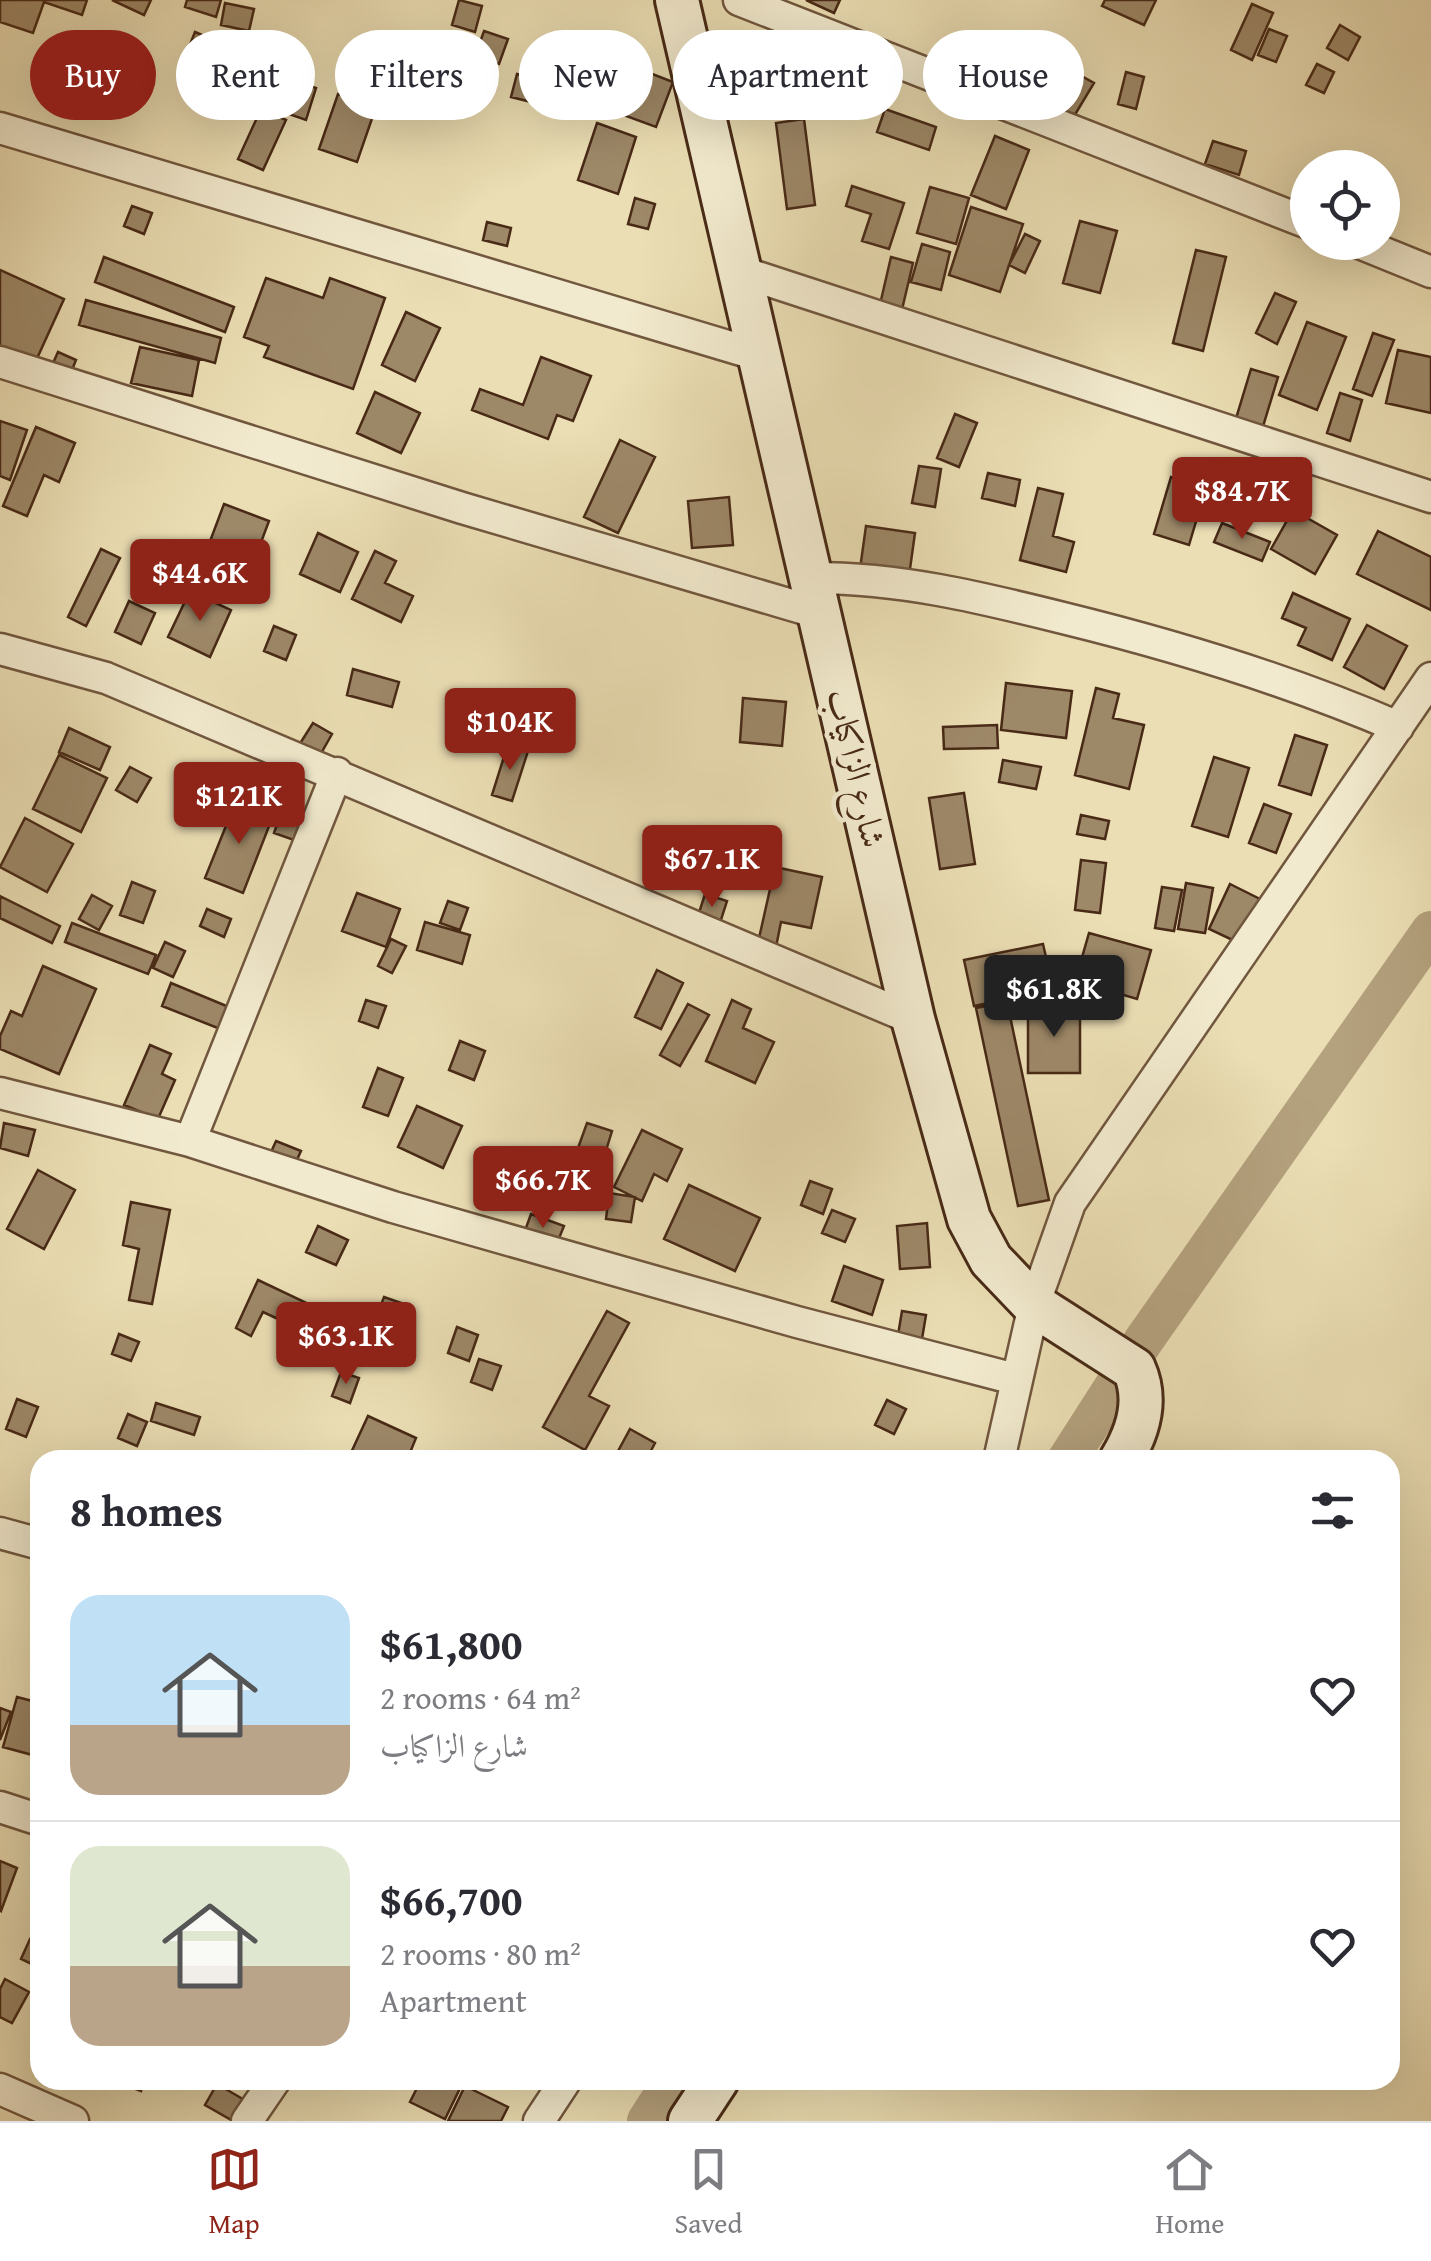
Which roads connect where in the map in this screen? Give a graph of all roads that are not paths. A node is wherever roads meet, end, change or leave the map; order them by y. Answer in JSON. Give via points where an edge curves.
{"nodes":[{"id":1,"x":678,"y":0,"type":"edge"},
{"id":2,"x":739,"y":0,"type":"edge"},
{"id":3,"x":0,"y":128,"type":"edge"},
{"id":4,"x":1290,"y":216,"type":"edge"},
{"id":5,"x":1400,"y":259,"type":"edge"},
{"id":6,"x":742,"y":272,"type":"junction"},
{"id":7,"x":1431,"y":272,"type":"edge"},
{"id":8,"x":760,"y":356,"type":"junction"},
{"id":9,"x":0,"y":362,"type":"edge"},
{"id":10,"x":1431,"y":497,"type":"edge"},
{"id":11,"x":818,"y":596,"type":"junction"},
{"id":12,"x":0,"y":649,"type":"edge"},
{"id":13,"x":1431,"y":678,"type":"edge"},
{"id":14,"x":1398,"y":727,"type":"junction"},
{"id":15,"x":337,"y":774,"type":"junction"},
{"id":16,"x":913,"y":1019,"type":"junction"},
{"id":17,"x":0,"y":1093,"type":"edge"},
{"id":18,"x":190,"y":1142,"type":"junction"},
{"id":19,"x":1034,"y":1305,"type":"junction"},
{"id":20,"x":1014,"y":1379,"type":"junction"},
{"id":21,"x":1003,"y":1450,"type":"edge"},
{"id":22,"x":1127,"y":1450,"type":"edge"},
{"id":23,"x":0,"y":1533,"type":"edge"},
{"id":24,"x":30,"y":1541,"type":"edge"},
{"id":25,"x":0,"y":1807,"type":"edge"},
{"id":26,"x":30,"y":1817,"type":"edge"},
{"id":27,"x":0,"y":2089,"type":"edge"},
{"id":28,"x":268,"y":2090,"type":"edge"},
{"id":29,"x":559,"y":2090,"type":"edge"},
{"id":30,"x":710,"y":2090,"type":"edge"},
{"id":31,"x":73,"y":2121,"type":"edge"},
{"id":32,"x":248,"y":2121,"type":"edge"},
{"id":33,"x":539,"y":2121,"type":"edge"},
{"id":34,"x":690,"y":2121,"type":"edge"}],
"edges":[{"from":1,"to":6,"type":"street","name":"شارع الزاكياب"},
{"from":2,"to":4,"type":"street"},
{"from":3,"to":8,"type":"street"},
{"from":5,"to":7,"type":"street"},
{"from":6,"to":8,"type":"street","name":"شارع الزاكياب"},
{"from":6,"to":10,"type":"street"},
{"from":8,"to":11,"type":"street","name":"شارع الزاكياب"},
{"from":9,"to":11,"type":"street","via":[[462,508]]},
{"from":11,"to":14,"type":"street","via":[[880,578],[924,585],[1133,635]]},
{"from":11,"to":16,"type":"street","name":"شارع الزاكياب"},
{"from":12,"to":15,"type":"street","via":[[106,678]]},
{"from":13,"to":14,"type":"street"},
{"from":14,"to":19,"type":"street","via":[[1070,1203]]},
{"from":15,"to":16,"type":"street"},
{"from":15,"to":18,"type":"street"},
{"from":16,"to":19,"type":"street","name":"شارع الزاكياب","via":[[969,1219],[992,1260]]},
{"from":17,"to":18,"type":"street"},
{"from":18,"to":20,"type":"street","via":[[393,1208]]},
{"from":19,"to":20,"type":"street"},
{"from":19,"to":22,"type":"street","name":"شارع الزاكياب","via":[[1134,1369],[1142,1403]]},
{"from":20,"to":21,"type":"street"},
{"from":23,"to":24,"type":"street"},
{"from":25,"to":26,"type":"street"},
{"from":27,"to":31,"type":"street"},
{"from":28,"to":32,"type":"street"},
{"from":29,"to":33,"type":"street"},
{"from":30,"to":34,"type":"street"}]}
